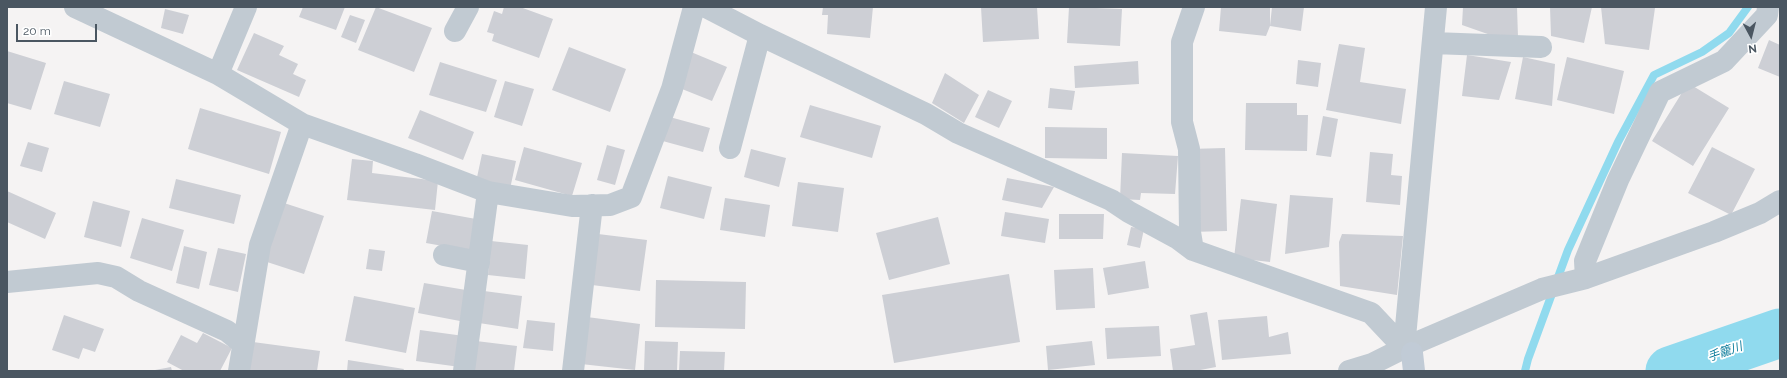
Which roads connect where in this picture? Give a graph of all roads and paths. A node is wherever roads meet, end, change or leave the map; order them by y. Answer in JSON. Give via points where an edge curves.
{"nodes":[{"id":1,"x":76,"y":7,"type":"edge"},
{"id":2,"x":246,"y":7,"type":"edge"},
{"id":3,"x":468,"y":7,"type":"edge"},
{"id":4,"x":694,"y":7,"type":"edge"},
{"id":5,"x":706,"y":7,"type":"edge"},
{"id":6,"x":1194,"y":7,"type":"edge"},
{"id":7,"x":1436,"y":7,"type":"edge"},
{"id":8,"x":1768,"y":7,"type":"edge"},
{"id":9,"x":455,"y":31,"type":"dead end"},
{"id":10,"x":760,"y":35,"type":"junction"},
{"id":11,"x":1433,"y":43,"type":"junction"},
{"id":12,"x":1541,"y":46,"type":"dead end"},
{"id":13,"x":218,"y":74,"type":"junction"},
{"id":14,"x":302,"y":124,"type":"junction"},
{"id":15,"x":730,"y":148,"type":"dead end"},
{"id":16,"x":488,"y":192,"type":"junction"},
{"id":17,"x":1780,"y":201,"type":"edge"},
{"id":18,"x":592,"y":205,"type":"junction"},
{"id":19,"x":1193,"y":250,"type":"junction"},
{"id":20,"x":444,"y":255,"type":"dead end"},
{"id":21,"x":479,"y":262,"type":"junction"},
{"id":22,"x":1578,"y":280,"type":"junction"},
{"id":23,"x":7,"y":282,"type":"edge"},
{"id":24,"x":243,"y":344,"type":"junction"},
{"id":25,"x":1410,"y":357,"type":"edge"},
{"id":26,"x":239,"y":371,"type":"edge"},
{"id":27,"x":464,"y":371,"type":"edge"},
{"id":28,"x":573,"y":371,"type":"edge"},
{"id":29,"x":1349,"y":371,"type":"edge"}],
"edges":[{"from":1,"to":13,"type":"street"},
{"from":2,"to":13,"type":"street"},
{"from":3,"to":9,"type":"street"},
{"from":4,"to":18,"type":"street","via":[[672,89],[630,197],[610,205]]},
{"from":5,"to":10,"type":"street"},
{"from":6,"to":19,"type":"street","via":[[1182,42],[1182,122],[1188,149],[1190,232]]},
{"from":7,"to":11,"type":"street"},
{"from":8,"to":22,"type":"street","via":[[1767,15],[1724,61],[1660,92],[1618,180]]},
{"from":10,"to":15,"type":"street"},
{"from":10,"to":19,"type":"street","via":[[926,114],[958,133],[1111,200]]},
{"from":11,"to":12,"type":"street"},
{"from":11,"to":25,"type":"street"},
{"from":13,"to":14,"type":"street"},
{"from":14,"to":16,"type":"street"},
{"from":14,"to":24,"type":"street","via":[[260,245]]},
{"from":16,"to":18,"type":"street","via":[[572,206]]},
{"from":16,"to":21,"type":"street"},
{"from":17,"to":22,"type":"street","via":[[1760,213],[1714,232]]},
{"from":18,"to":28,"type":"street"},
{"from":19,"to":25,"type":"street","via":[[1371,313]]},
{"from":20,"to":21,"type":"street"},
{"from":21,"to":27,"type":"street"},
{"from":22,"to":25,"type":"street","via":[[1542,288]]},
{"from":23,"to":24,"type":"street","via":[[98,273],[116,276],[139,291],[227,331]]},
{"from":24,"to":26,"type":"street"},
{"from":25,"to":29,"type":"street"}]}
